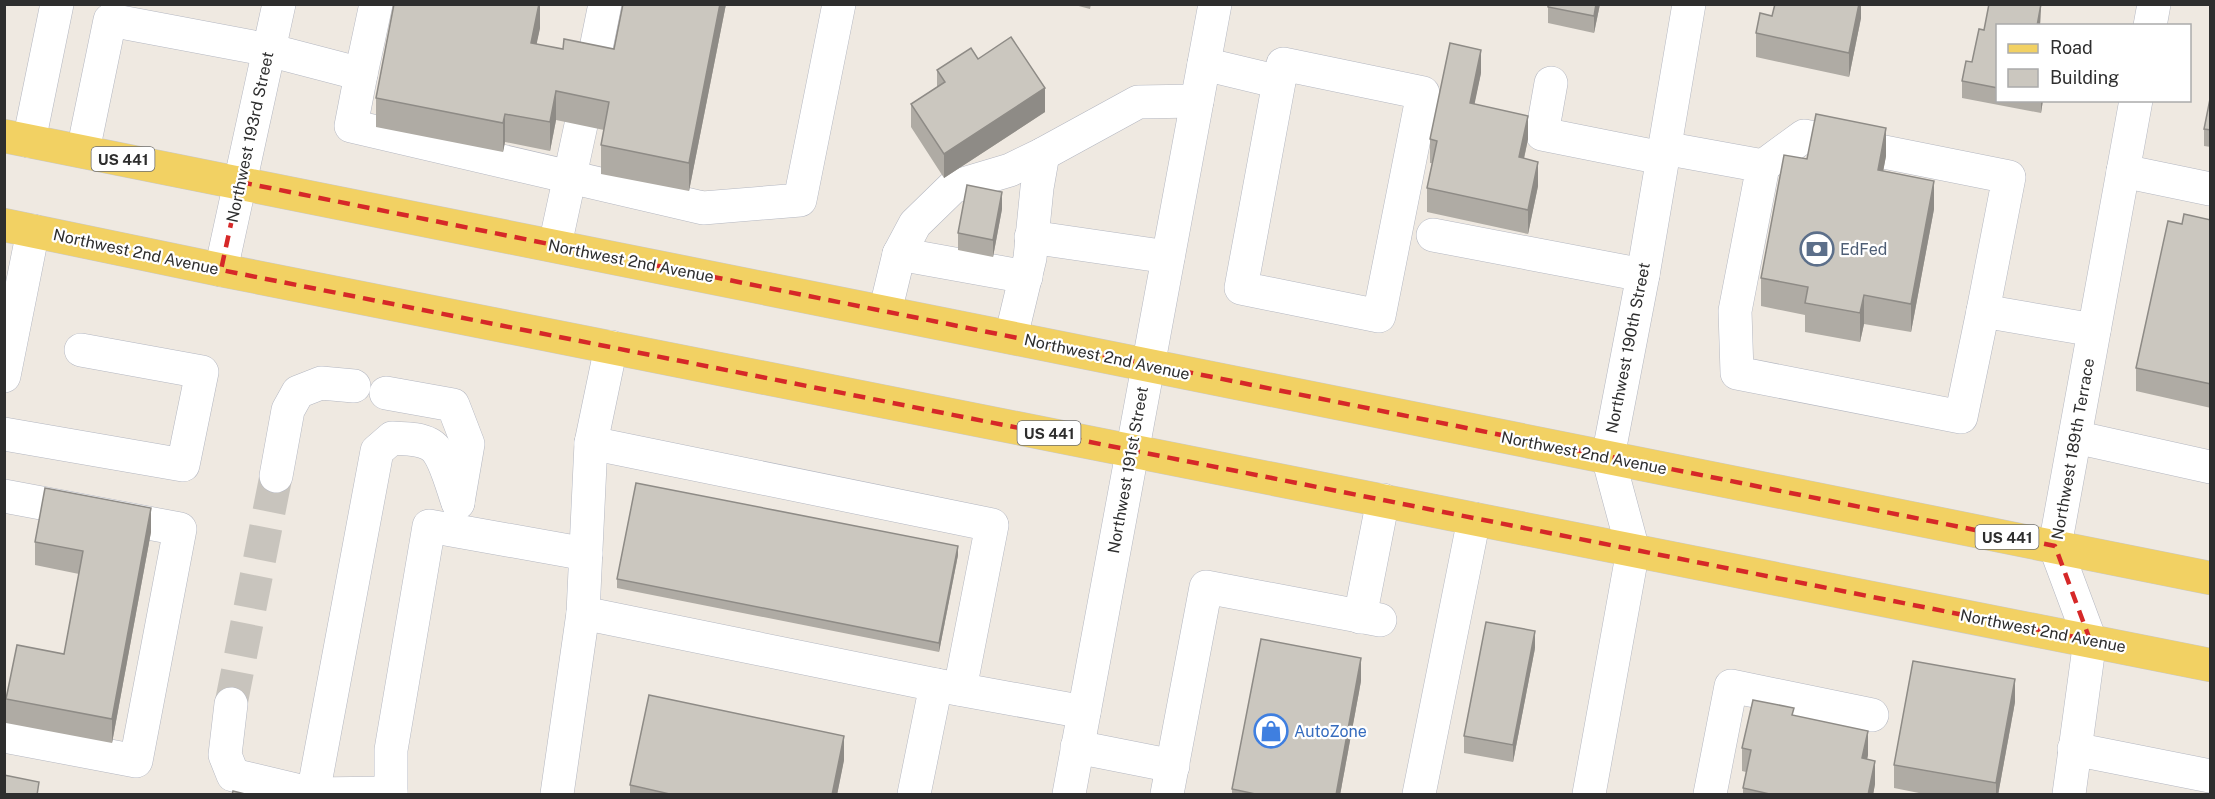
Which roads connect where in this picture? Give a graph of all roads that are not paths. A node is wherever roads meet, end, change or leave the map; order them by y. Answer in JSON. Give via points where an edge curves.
{"nodes":[{"id":1,"x":57,"y":4,"type":"edge"},
{"id":2,"x":279,"y":4,"type":"edge"},
{"id":3,"x":376,"y":4,"type":"edge"},
{"id":4,"x":605,"y":4,"type":"edge"},
{"id":5,"x":839,"y":4,"type":"edge"},
{"id":6,"x":1215,"y":4,"type":"edge"},
{"id":7,"x":1689,"y":4,"type":"edge"},
{"id":8,"x":2154,"y":4,"type":"edge"},
{"id":9,"x":2150,"y":24,"type":"edge"},
{"id":10,"x":269,"y":50,"type":"junction"},
{"id":11,"x":1204,"y":64,"type":"junction"},
{"id":12,"x":591,"y":73,"type":"edge"},
{"id":13,"x":361,"y":74,"type":"junction"},
{"id":14,"x":1279,"y":82,"type":"junction"},
{"id":15,"x":1551,"y":82,"type":"dead end"},
{"id":16,"x":1197,"y":102,"type":"junction"},
{"id":17,"x":2136,"y":102,"type":"edge"},
{"id":18,"x":580,"y":125,"type":"edge"},
{"id":19,"x":17,"y":139,"type":"edge"},
{"id":20,"x":83,"y":151,"type":"junction"},
{"id":21,"x":1663,"y":153,"type":"junction"},
{"id":22,"x":1043,"y":154,"type":"junction"},
{"id":23,"x":1763,"y":166,"type":"junction"},
{"id":24,"x":2123,"y":171,"type":"junction"},
{"id":25,"x":569,"y":177,"type":"junction"},
{"id":26,"x":240,"y":182,"type":"junction"},
{"id":27,"x":2211,"y":189,"type":"edge"},
{"id":28,"x":19,"y":228,"type":"edge"},
{"id":29,"x":1433,"y":235,"type":"dead end"},
{"id":30,"x":1031,"y":237,"type":"junction"},
{"id":31,"x":555,"y":245,"type":"junction"},
{"id":32,"x":899,"y":254,"type":"junction"},
{"id":33,"x":1168,"y":257,"type":"junction"},
{"id":34,"x":221,"y":270,"type":"junction"},
{"id":35,"x":1642,"y":275,"type":"junction"},
{"id":36,"x":1026,"y":277,"type":"junction"},
{"id":37,"x":11,"y":308,"type":"edge"},
{"id":38,"x":1983,"y":311,"type":"junction"},
{"id":39,"x":885,"y":312,"type":"junction"},
{"id":40,"x":2094,"y":330,"type":"junction"},
{"id":41,"x":1011,"y":338,"type":"junction"},
{"id":42,"x":610,"y":347,"type":"junction"},
{"id":43,"x":81,"y":350,"type":"dead end"},
{"id":44,"x":1148,"y":365,"type":"junction"},
{"id":45,"x":4,"y":376,"type":"edge"},
{"id":46,"x":4,"y":434,"type":"edge"},
{"id":47,"x":2075,"y":437,"type":"junction"},
{"id":48,"x":591,"y":443,"type":"junction"},
{"id":49,"x":1132,"y":450,"type":"junction"},
{"id":50,"x":1608,"y":457,"type":"junction"},
{"id":51,"x":2211,"y":467,"type":"edge"},
{"id":52,"x":276,"y":476,"type":"tunnel mouth"},
{"id":53,"x":4,"y":496,"type":"edge"},
{"id":54,"x":1383,"y":500,"type":"junction"},
{"id":55,"x":455,"y":517,"type":"junction"},
{"id":56,"x":1474,"y":519,"type":"junction"},
{"id":57,"x":2055,"y":546,"type":"junction"},
{"id":58,"x":1633,"y":550,"type":"junction"},
{"id":59,"x":586,"y":554,"type":"junction"},
{"id":60,"x":2211,"y":578,"type":"edge"},
{"id":61,"x":583,"y":613,"type":"junction"},
{"id":62,"x":2090,"y":640,"type":"junction"},
{"id":63,"x":2211,"y":665,"type":"edge"},
{"id":64,"x":948,"y":687,"type":"junction"},
{"id":65,"x":231,"y":705,"type":"tunnel mouth"},
{"id":66,"x":1083,"y":712,"type":"junction"},
{"id":67,"x":1872,"y":715,"type":"dead end"},
{"id":68,"x":4,"y":736,"type":"edge"},
{"id":69,"x":1077,"y":747,"type":"junction"},
{"id":70,"x":2074,"y":749,"type":"junction"},
{"id":71,"x":2211,"y":776,"type":"edge"},
{"id":72,"x":1170,"y":780,"type":"edge"},
{"id":73,"x":2176,"y":782,"type":"edge"},
{"id":74,"x":313,"y":794,"type":"edge"},
{"id":75,"x":391,"y":794,"type":"edge"},
{"id":76,"x":557,"y":795,"type":"edge"},
{"id":77,"x":914,"y":795,"type":"edge"},
{"id":78,"x":1069,"y":795,"type":"edge"},
{"id":79,"x":1419,"y":795,"type":"edge"},
{"id":80,"x":1589,"y":795,"type":"edge"},
{"id":81,"x":1710,"y":795,"type":"edge"},
{"id":82,"x":2068,"y":795,"type":"edge"}],
"edges":[{"from":1,"to":19,"type":"street"},
{"from":2,"to":10,"type":"street","name":"Northwest 193rd Street"},
{"from":3,"to":13,"type":"street"},
{"from":4,"to":12,"type":"street"},
{"from":5,"to":25,"type":"street","via":[[800,200],[703,208]]},
{"from":6,"to":11,"type":"street","name":"Northwest 191st Street"},
{"from":7,"to":21,"type":"street","name":"Northwest 190th Street"},
{"from":8,"to":9,"type":"street"},
{"from":10,"to":13,"type":"street"},
{"from":10,"to":20,"type":"street","via":[[110,20]]},
{"from":10,"to":26,"type":"street","name":"Northwest 193rd Street"},
{"from":11,"to":14,"type":"street"},
{"from":11,"to":16,"type":"street","name":"Northwest 191st Street"},
{"from":13,"to":25,"type":"street","via":[[351,126]]},
{"from":14,"to":14,"type":"street","via":[[1283,64],[1424,93],[1379,316],[1241,288]]},
{"from":15,"to":21,"type":"street","via":[[1542,134]]},
{"from":16,"to":22,"type":"street","via":[[1138,102]]},
{"from":16,"to":33,"type":"street","name":"Northwest 191st Street"},
{"from":17,"to":24,"type":"street","name":"Northwest 189th Terrace"},
{"from":18,"to":25,"type":"street"},
{"from":19,"to":20,"type":"main road","name":"Northwest 2nd Avenue","number":"US 441"},
{"from":20,"to":26,"type":"main road","name":"Northwest 2nd Avenue","number":"US 441"},
{"from":21,"to":23,"type":"street"},
{"from":21,"to":35,"type":"street","name":"Northwest 190th Street"},
{"from":22,"to":30,"type":"street"},
{"from":22,"to":32,"type":"street","via":[[1010,170],[953,187],[915,224]]},
{"from":23,"to":38,"type":"street","via":[[1804,136],[2009,177]]},
{"from":23,"to":38,"type":"street","via":[[1735,311],[1737,373],[1961,417]]},
{"from":24,"to":27,"type":"street"},
{"from":24,"to":40,"type":"street","name":"Northwest 189th Terrace"},
{"from":25,"to":31,"type":"street"},
{"from":26,"to":31,"type":"main road","name":"Northwest 2nd Avenue","number":"US 441"},
{"from":26,"to":34,"type":"street","name":"Northwest 193rd Street"},
{"from":28,"to":34,"type":"main road","name":"Northwest 2nd Avenue","number":"US 441"},
{"from":28,"to":37,"type":"street"},
{"from":29,"to":35,"type":"street"},
{"from":30,"to":33,"type":"street"},
{"from":30,"to":36,"type":"street"},
{"from":31,"to":39,"type":"main road","name":"Northwest 2nd Avenue","number":"US 441"},
{"from":32,"to":36,"type":"street"},
{"from":32,"to":39,"type":"street"},
{"from":33,"to":44,"type":"street","name":"Northwest 191st Street"},
{"from":34,"to":42,"type":"main road","name":"Northwest 2nd Avenue","number":"US 441"},
{"from":35,"to":50,"type":"street","name":"Northwest 190th Street"},
{"from":36,"to":41,"type":"street"},
{"from":37,"to":45,"type":"street"},
{"from":38,"to":40,"type":"street"},
{"from":39,"to":41,"type":"main road","name":"Northwest 2nd Avenue","number":"US 441"},
{"from":40,"to":47,"type":"street","name":"Northwest 189th Terrace"},
{"from":41,"to":44,"type":"main road","name":"Northwest 2nd Avenue","number":"US 441"},
{"from":42,"to":48,"type":"street"},
{"from":42,"to":49,"type":"main road","name":"Northwest 2nd Avenue","number":"US 441"},
{"from":43,"to":46,"type":"street","via":[[202,372],[183,465]]},
{"from":44,"to":49,"type":"street","name":"Northwest 191st Street"},
{"from":44,"to":50,"type":"main road","name":"Northwest 2nd Avenue","number":"US 441"},
{"from":47,"to":51,"type":"street"},
{"from":47,"to":57,"type":"street","name":"Northwest 189th Terrace"},
{"from":48,"to":59,"type":"street"},
{"from":48,"to":64,"type":"street","via":[[992,525]]},
{"from":49,"to":54,"type":"main road","name":"Northwest 2nd Avenue","number":"US 441"},
{"from":49,"to":66,"type":"street","name":"Northwest 191st Street"},
{"from":50,"to":57,"type":"main road","name":"Northwest 2nd Avenue","number":"US 441"},
{"from":50,"to":58,"type":"street","name":"Northwest 190th Street"},
{"from":52,"to":55,"type":"street","via":[[288,410],[298,392],[321,383],[453,405],[468,444]]},
{"from":53,"to":68,"type":"street","via":[[180,529],[136,761]]},
{"from":54,"to":56,"type":"main road","name":"Northwest 2nd Avenue","number":"US 441"},
{"from":54,"to":72,"type":"street","via":[[1370,619],[1206,586]]},
{"from":55,"to":59,"type":"street"},
{"from":55,"to":74,"type":"street","via":[[439,451],[416,440],[392,438],[377,451]]},
{"from":55,"to":75,"type":"street","via":[[429,526],[392,750]]},
{"from":56,"to":58,"type":"main road","name":"Northwest 2nd Avenue","number":"US 441"},
{"from":56,"to":79,"type":"street"},
{"from":57,"to":60,"type":"main road","name":"Northwest 2nd Avenue","number":"US 441"},
{"from":57,"to":62,"type":"street","name":"Northwest 189th Terrace"},
{"from":58,"to":62,"type":"main road","name":"Northwest 2nd Avenue","number":"US 441"},
{"from":58,"to":80,"type":"street","name":"Northwest 190th Street"},
{"from":59,"to":61,"type":"street"},
{"from":61,"to":64,"type":"street"},
{"from":61,"to":76,"type":"street"},
{"from":62,"to":63,"type":"main road","name":"Northwest 2nd Avenue","number":"US 441"},
{"from":62,"to":70,"type":"street","name":"Northwest 189th Terrace"},
{"from":64,"to":66,"type":"street"},
{"from":64,"to":77,"type":"street"},
{"from":65,"to":74,"type":"street","via":[[225,755],[233,775]]},
{"from":66,"to":69,"type":"street","name":"Northwest 191st Street"},
{"from":67,"to":81,"type":"street","via":[[1731,686]]},
{"from":69,"to":72,"type":"street"},
{"from":69,"to":78,"type":"street","name":"Northwest 191st Street"},
{"from":70,"to":73,"type":"street"},
{"from":70,"to":82,"type":"street","name":"Northwest 189th Terrace"},
{"from":71,"to":73,"type":"street"},
{"from":74,"to":75,"type":"street"}]}
